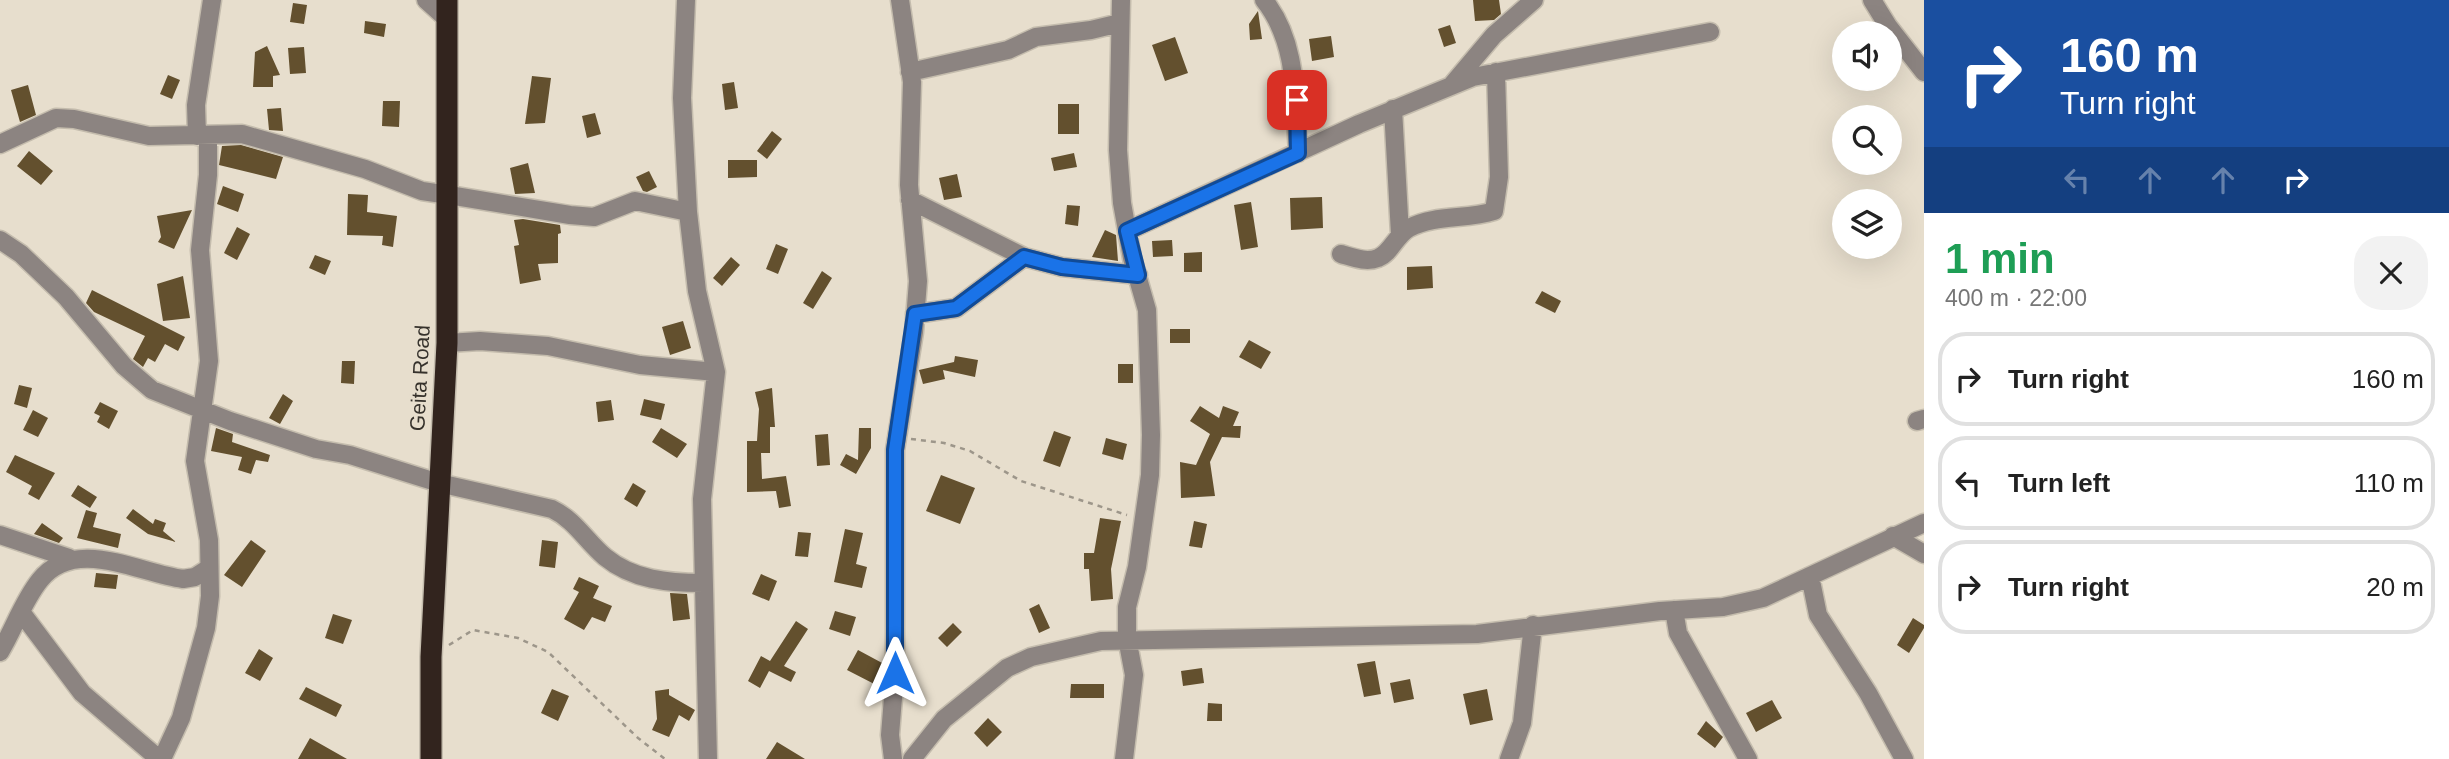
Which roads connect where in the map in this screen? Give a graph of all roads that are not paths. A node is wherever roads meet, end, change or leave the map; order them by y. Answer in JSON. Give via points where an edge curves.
{"nodes":[{"id":1,"x":212,"y":0,"type":"edge"},
{"id":2,"x":426,"y":0,"type":"edge"},
{"id":3,"x":686,"y":0,"type":"edge"},
{"id":4,"x":900,"y":0,"type":"edge"},
{"id":5,"x":1121,"y":0,"type":"edge"},
{"id":6,"x":1264,"y":0,"type":"edge"},
{"id":7,"x":1534,"y":0,"type":"edge"},
{"id":8,"x":1872,"y":0,"type":"edge"},
{"id":9,"x":447,"y":9,"type":"edge"},
{"id":10,"x":1120,"y":23,"type":"junction"},
{"id":11,"x":1710,"y":32,"type":"dead end"},
{"id":12,"x":911,"y":72,"type":"junction"},
{"id":13,"x":1496,"y":72,"type":"junction"},
{"id":14,"x":1924,"y":72,"type":"edge"},
{"id":15,"x":1451,"y":86,"type":"junction"},
{"id":16,"x":1393,"y":109,"type":"junction"},
{"id":17,"x":203,"y":136,"type":"junction"},
{"id":18,"x":0,"y":144,"type":"edge"},
{"id":19,"x":1298,"y":153,"type":"junction"},
{"id":20,"x":449,"y":195,"type":"junction"},
{"id":21,"x":910,"y":200,"type":"junction"},
{"id":22,"x":688,"y":212,"type":"junction"},
{"id":23,"x":1127,"y":231,"type":"junction"},
{"id":24,"x":1400,"y":234,"type":"junction"},
{"id":25,"x":0,"y":240,"type":"edge"},
{"id":26,"x":1340,"y":254,"type":"dead end"},
{"id":27,"x":1024,"y":257,"type":"junction"},
{"id":28,"x":1138,"y":275,"type":"junction"},
{"id":29,"x":915,"y":314,"type":"junction"},
{"id":30,"x":447,"y":343,"type":"junction"},
{"id":31,"x":716,"y":372,"type":"junction"},
{"id":32,"x":203,"y":411,"type":"junction"},
{"id":33,"x":439,"y":483,"type":"junction"},
{"id":34,"x":1924,"y":523,"type":"edge"},
{"id":35,"x":0,"y":535,"type":"edge"},
{"id":36,"x":1893,"y":536,"type":"junction"},
{"id":37,"x":1924,"y":554,"type":"edge"},
{"id":38,"x":69,"y":558,"type":"junction"},
{"id":39,"x":209,"y":568,"type":"junction"},
{"id":40,"x":1810,"y":576,"type":"junction"},
{"id":41,"x":703,"y":583,"type":"junction"},
{"id":42,"x":1674,"y":610,"type":"junction"},
{"id":43,"x":22,"y":612,"type":"junction"},
{"id":44,"x":1533,"y":625,"type":"junction"},
{"id":45,"x":1127,"y":638,"type":"junction"},
{"id":46,"x":2,"y":646,"type":"edge"},
{"id":47,"x":160,"y":759,"type":"edge"},
{"id":48,"x":431,"y":759,"type":"edge"},
{"id":49,"x":708,"y":759,"type":"edge"},
{"id":50,"x":893,"y":759,"type":"edge"},
{"id":51,"x":912,"y":759,"type":"edge"},
{"id":52,"x":1124,"y":759,"type":"edge"},
{"id":53,"x":1509,"y":759,"type":"edge"},
{"id":54,"x":1748,"y":759,"type":"edge"},
{"id":55,"x":1904,"y":759,"type":"edge"}],
"edges":[{"from":1,"to":17,"type":"street","via":[[196,105]]},
{"from":2,"to":9,"type":"street"},
{"from":3,"to":22,"type":"street","via":[[682,98]]},
{"from":4,"to":12,"type":"street"},
{"from":5,"to":10,"type":"street"},
{"from":6,"to":19,"type":"street","via":[[1283,33],[1295,74]]},
{"from":7,"to":15,"type":"street","via":[[1494,35]]},
{"from":8,"to":14,"type":"street"},
{"from":9,"to":20,"type":"highway","name":"Geita Road"},
{"from":10,"to":12,"type":"street","via":[[1036,37],[1008,50]]},
{"from":10,"to":23,"type":"street","via":[[1118,150]]},
{"from":11,"to":13,"type":"street"},
{"from":12,"to":21,"type":"street"},
{"from":13,"to":15,"type":"street"},
{"from":13,"to":24,"type":"street","via":[[1499,177],[1494,211],[1423,223]]},
{"from":15,"to":16,"type":"street"},
{"from":16,"to":19,"type":"street"},
{"from":16,"to":24,"type":"street"},
{"from":17,"to":18,"type":"street","via":[[149,136],[56,118]]},
{"from":17,"to":20,"type":"street","via":[[242,134],[365,169],[422,191]]},
{"from":17,"to":32,"type":"street","via":[[208,175],[200,250],[209,335]]},
{"from":19,"to":23,"type":"street"},
{"from":20,"to":22,"type":"street","via":[[594,217],[635,201]]},
{"from":20,"to":30,"type":"highway","name":"Geita Road"},
{"from":21,"to":27,"type":"street"},
{"from":21,"to":29,"type":"street","via":[[918,281]]},
{"from":22,"to":31,"type":"street","via":[[697,291]]},
{"from":23,"to":28,"type":"street"},
{"from":24,"to":26,"type":"street","via":[[1377,259]]},
{"from":25,"to":32,"type":"street","via":[[66,297],[124,366],[152,390]]},
{"from":27,"to":28,"type":"street","via":[[1062,267]]},
{"from":27,"to":29,"type":"street","via":[[956,308]]},
{"from":28,"to":45,"type":"street","via":[[1147,310],[1150,475],[1127,607]]},
{"from":29,"to":50,"type":"street","via":[[897,438]]},
{"from":30,"to":31,"type":"street","via":[[548,346],[640,365]]},
{"from":30,"to":33,"type":"highway","name":"Geita Road"},
{"from":31,"to":41,"type":"street","via":[[702,499]]},
{"from":32,"to":33,"type":"street"},
{"from":32,"to":39,"type":"street","via":[[195,461],[209,540]]},
{"from":33,"to":41,"type":"street","via":[[552,509],[566,516],[606,557],[628,570],[671,583]]},
{"from":33,"to":48,"type":"highway","name":"Geita Road"},
{"from":34,"to":36,"type":"street"},
{"from":35,"to":38,"type":"street"},
{"from":36,"to":37,"type":"street"},
{"from":36,"to":40,"type":"street"},
{"from":38,"to":39,"type":"street","via":[[183,579]]},
{"from":38,"to":43,"type":"street","via":[[40,580]]},
{"from":39,"to":47,"type":"street","via":[[206,628],[181,718]]},
{"from":40,"to":42,"type":"street","via":[[1763,598],[1723,607]]},
{"from":40,"to":55,"type":"street","via":[[1818,615]]},
{"from":41,"to":49,"type":"street"},
{"from":42,"to":44,"type":"street"},
{"from":42,"to":54,"type":"street","via":[[1678,634]]},
{"from":43,"to":46,"type":"street"},
{"from":43,"to":47,"type":"street","via":[[82,693]]},
{"from":44,"to":45,"type":"street","via":[[1477,635]]},
{"from":44,"to":53,"type":"street","via":[[1522,723]]},
{"from":45,"to":51,"type":"street","via":[[1031,657],[1007,668],[944,719]]},
{"from":45,"to":52,"type":"street","via":[[1134,676]]}]}
